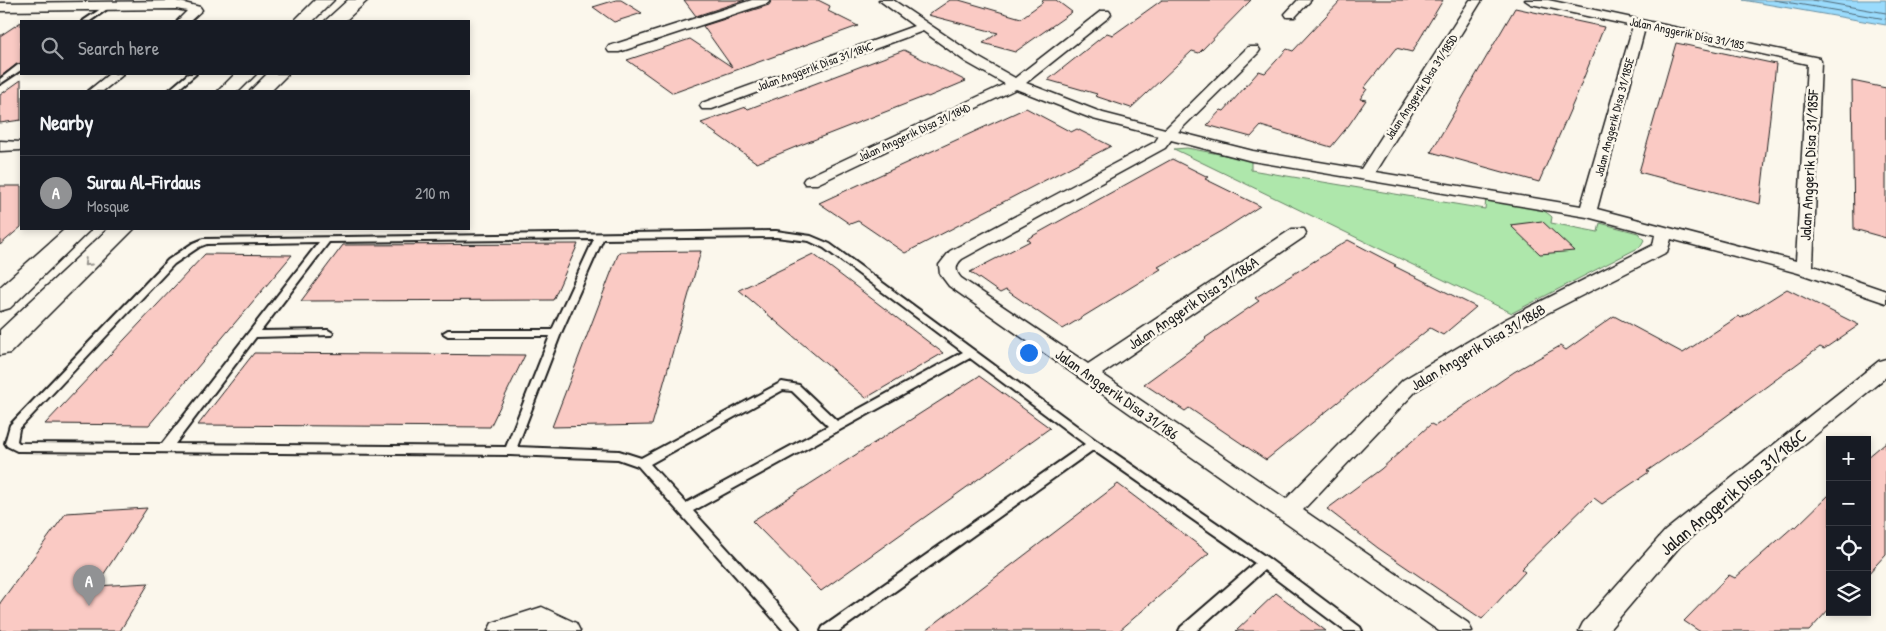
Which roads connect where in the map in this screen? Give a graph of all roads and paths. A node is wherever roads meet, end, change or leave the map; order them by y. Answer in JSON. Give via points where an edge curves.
{"nodes":[{"id":1,"x":325,"y":0,"type":"edge"},
{"id":2,"x":359,"y":0,"type":"edge"},
{"id":3,"x":762,"y":0,"type":"edge"},
{"id":4,"x":884,"y":0,"type":"edge"},
{"id":5,"x":1305,"y":0,"type":"edge"},
{"id":6,"x":1476,"y":0,"type":"edge"},
{"id":7,"x":1531,"y":0,"type":"edge"},
{"id":8,"x":108,"y":6,"type":"junction"},
{"id":9,"x":0,"y":7,"type":"edge"},
{"id":10,"x":19,"y":7,"type":"junction"},
{"id":11,"x":1105,"y":14,"type":"dead end"},
{"id":12,"x":1292,"y":14,"type":"dead end"},
{"id":13,"x":0,"y":19,"type":"edge"},
{"id":14,"x":87,"y":20,"type":"edge"},
{"id":15,"x":185,"y":20,"type":"edge"},
{"id":16,"x":304,"y":20,"type":"edge"},
{"id":17,"x":338,"y":20,"type":"edge"},
{"id":18,"x":1640,"y":23,"type":"junction"},
{"id":19,"x":923,"y":27,"type":"junction"},
{"id":20,"x":614,"y":49,"type":"dead end"},
{"id":21,"x":1253,"y":50,"type":"dead end"},
{"id":22,"x":1814,"y":61,"type":"joint"},
{"id":23,"x":20,"y":68,"type":"edge"},
{"id":24,"x":116,"y":75,"type":"edge"},
{"id":25,"x":191,"y":75,"type":"edge"},
{"id":26,"x":245,"y":75,"type":"edge"},
{"id":27,"x":277,"y":75,"type":"edge"},
{"id":28,"x":0,"y":82,"type":"edge"},
{"id":29,"x":1016,"y":84,"type":"junction"},
{"id":30,"x":96,"y":90,"type":"edge"},
{"id":31,"x":173,"y":90,"type":"edge"},
{"id":32,"x":229,"y":90,"type":"edge"},
{"id":33,"x":261,"y":90,"type":"edge"},
{"id":34,"x":707,"y":106,"type":"dead end"},
{"id":35,"x":1167,"y":135,"type":"junction"},
{"id":36,"x":0,"y":146,"type":"edge"},
{"id":37,"x":20,"y":146,"type":"edge"},
{"id":38,"x":1365,"y":175,"type":"junction"},
{"id":39,"x":811,"y":181,"type":"dead end"},
{"id":40,"x":1588,"y":212,"type":"junction"},
{"id":41,"x":78,"y":230,"type":"edge"},
{"id":42,"x":121,"y":230,"type":"edge"},
{"id":43,"x":1664,"y":232,"type":"junction"},
{"id":44,"x":1298,"y":233,"type":"dead end"},
{"id":45,"x":599,"y":237,"type":"junction"},
{"id":46,"x":326,"y":240,"type":"junction"},
{"id":47,"x":1804,"y":268,"type":"junction"},
{"id":48,"x":1886,"y":297,"type":"edge"},
{"id":49,"x":0,"y":302,"type":"edge"},
{"id":50,"x":328,"y":333,"type":"dead end"},
{"id":51,"x":448,"y":333,"type":"dead end"},
{"id":52,"x":556,"y":333,"type":"junction"},
{"id":53,"x":253,"y":334,"type":"junction"},
{"id":54,"x":0,"y":346,"type":"edge"},
{"id":55,"x":970,"y":353,"type":"junction"},
{"id":56,"x":1886,"y":366,"type":"edge"},
{"id":57,"x":1087,"y":374,"type":"junction"},
{"id":58,"x":836,"y":427,"type":"junction"},
{"id":59,"x":1093,"y":444,"type":"junction"},
{"id":60,"x":166,"y":447,"type":"junction"},
{"id":61,"x":510,"y":451,"type":"junction"},
{"id":62,"x":642,"y":463,"type":"junction"},
{"id":63,"x":684,"y":510,"type":"junction"},
{"id":64,"x":1287,"y":512,"type":"junction"},
{"id":65,"x":1264,"y":563,"type":"junction"},
{"id":66,"x":501,"y":631,"type":"edge"},
{"id":67,"x":567,"y":631,"type":"edge"},
{"id":68,"x":793,"y":631,"type":"edge"},
{"id":69,"x":828,"y":631,"type":"edge"},
{"id":70,"x":1186,"y":631,"type":"edge"},
{"id":71,"x":1355,"y":631,"type":"edge"},
{"id":72,"x":1459,"y":631,"type":"edge"},
{"id":73,"x":1592,"y":631,"type":"edge"}],
"edges":[{"from":1,"to":16,"type":"main road"},
{"from":2,"to":17,"type":"main road"},
{"from":3,"to":20,"type":"street"},
{"from":4,"to":19,"type":"street"},
{"from":5,"to":12,"type":"street"},
{"from":6,"to":38,"type":"street","name":"Jalan Anggerik Disa 31/185D"},
{"from":7,"to":18,"type":"street","name":"Jalan Anggerik Disa 31/185"},
{"from":8,"to":10,"type":"street"},
{"from":8,"to":14,"type":"lane"},
{"from":8,"to":15,"type":"street","via":[[176,5],[196,10]]},
{"from":9,"to":10,"type":"street"},
{"from":10,"to":13,"type":"street"},
{"from":11,"to":29,"type":"street","name":"Jalan Anggerik Disa 31/184D"},
{"from":18,"to":22,"type":"street","name":"Jalan Anggerik Disa 31/185"},
{"from":18,"to":40,"type":"street","name":"Jalan Anggerik Disa 31/185E"},
{"from":19,"to":29,"type":"street"},
{"from":19,"to":34,"type":"street","name":"Jalan Anggerik Disa 31/184C"},
{"from":21,"to":35,"type":"street"},
{"from":22,"to":47,"type":"street","name":"Jalan Anggerik Disa 31/185F"},
{"from":23,"to":28,"type":"lane"},
{"from":24,"to":30,"type":"street"},
{"from":25,"to":31,"type":"lane"},
{"from":26,"to":32,"type":"main road"},
{"from":27,"to":33,"type":"main road"},
{"from":29,"to":35,"type":"street","via":[[1098,116]]},
{"from":29,"to":39,"type":"street","name":"Jalan Anggerik Disa 31/184D"},
{"from":35,"to":38,"type":"street","via":[[1252,156]]},
{"from":35,"to":57,"type":"street","name":"Jalan Anggerik Disa 31/186","via":[[1160,145],[956,254],[946,268],[955,282]]},
{"from":36,"to":37,"type":"street"},
{"from":38,"to":40,"type":"street"},
{"from":40,"to":43,"type":"street"},
{"from":41,"to":49,"type":"main road"},
{"from":42,"to":54,"type":"main road","one_way":true},
{"from":43,"to":47,"type":"street"},
{"from":43,"to":64,"type":"street","name":"Jalan Anggerik Disa 31/186B","via":[[1661,248],[1513,323],[1410,385]]},
{"from":44,"to":57,"type":"street","name":"Jalan Anggerik Disa 31/186A"},
{"from":45,"to":46,"type":"lane"},
{"from":45,"to":52,"type":"lane"},
{"from":45,"to":55,"type":"lane","via":[[776,234],[811,239],[827,246]]},
{"from":46,"to":53,"type":"lane"},
{"from":46,"to":60,"type":"lane","via":[[215,240],[186,250],[14,428],[11,443],[17,446]]},
{"from":47,"to":48,"type":"street"},
{"from":50,"to":53,"type":"lane"},
{"from":51,"to":52,"type":"lane"},
{"from":52,"to":61,"type":"lane"},
{"from":53,"to":60,"type":"lane"},
{"from":55,"to":58,"type":"lane"},
{"from":55,"to":59,"type":"lane"},
{"from":56,"to":73,"type":"street","name":"Jalan Anggerik Disa 31/186C","via":[[1673,538]]},
{"from":57,"to":64,"type":"street","name":"Jalan Anggerik Disa 31/186"},
{"from":58,"to":62,"type":"lane","via":[[795,388],[782,386]]},
{"from":58,"to":63,"type":"lane"},
{"from":59,"to":65,"type":"lane"},
{"from":59,"to":69,"type":"lane"},
{"from":60,"to":61,"type":"lane"},
{"from":61,"to":62,"type":"lane","via":[[619,455]]},
{"from":62,"to":63,"type":"lane"},
{"from":63,"to":68,"type":"lane"},
{"from":64,"to":72,"type":"street","name":"Jalan Anggerik Disa 31/186"},
{"from":65,"to":70,"type":"lane"},
{"from":65,"to":71,"type":"lane"},
{"from":66,"to":67,"type":"street","via":[[542,618]]}]}
